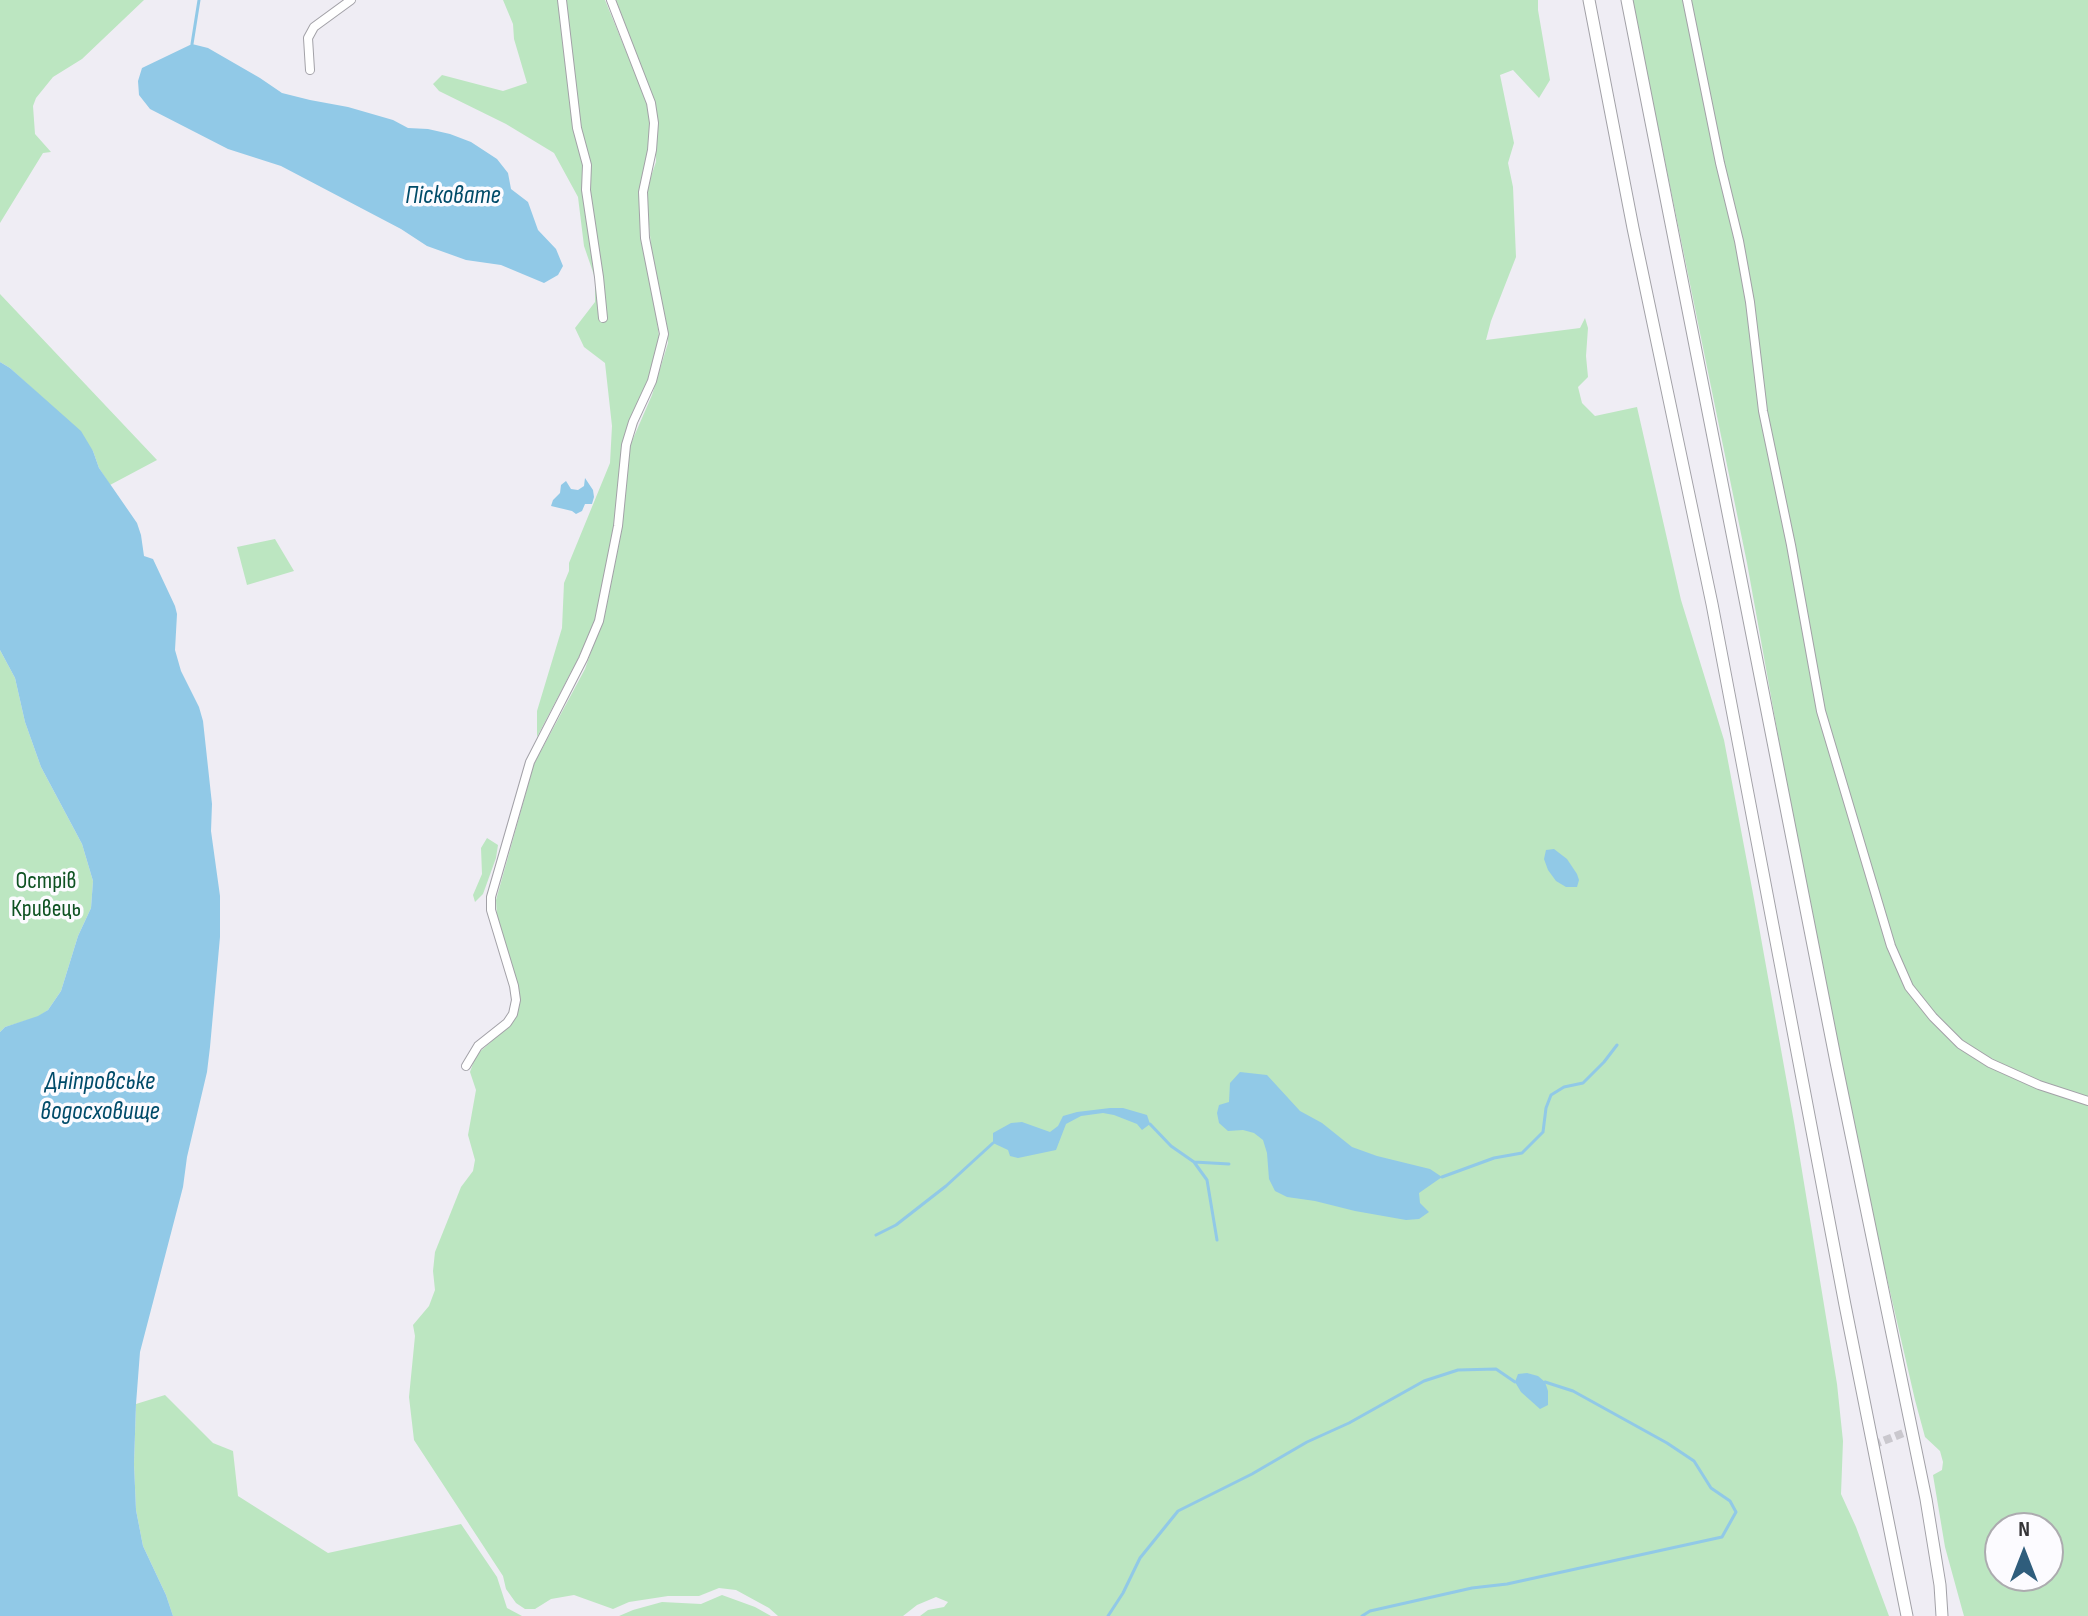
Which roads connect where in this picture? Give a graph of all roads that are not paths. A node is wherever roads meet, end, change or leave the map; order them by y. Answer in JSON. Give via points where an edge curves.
{"nodes":[{"id":1,"x":351,"y":0,"type":"edge"},
{"id":2,"x":562,"y":0,"type":"edge"},
{"id":3,"x":611,"y":0,"type":"edge"},
{"id":4,"x":1589,"y":0,"type":"edge"},
{"id":5,"x":1627,"y":0,"type":"edge"},
{"id":6,"x":1687,"y":0,"type":"edge"},
{"id":7,"x":310,"y":70,"type":"dead end"},
{"id":8,"x":603,"y":318,"type":"dead end"},
{"id":9,"x":466,"y":1066,"type":"dead end"},
{"id":10,"x":2088,"y":1101,"type":"edge"},
{"id":11,"x":1907,"y":1616,"type":"edge"},
{"id":12,"x":1942,"y":1616,"type":"edge"}],
"edges":[{"from":1,"to":7,"type":"street","via":[[314,27],[308,38]]},
{"from":2,"to":8,"type":"street"},
{"from":3,"to":9,"type":"street","via":[[651,103],[652,150],[643,192],[645,238],[664,334],[626,445],[618,526],[599,621],[530,762],[491,897],[514,986],[513,1014],[478,1046]]},
{"from":4,"to":11,"type":"main road","via":[[1712,604]]},
{"from":5,"to":12,"type":"main road","via":[[1926,1499]]},
{"from":6,"to":10,"type":"street","via":[[1739,241],[1763,411],[1821,711],[1891,946],[1909,987],[1960,1044],[2039,1085]]}]}
